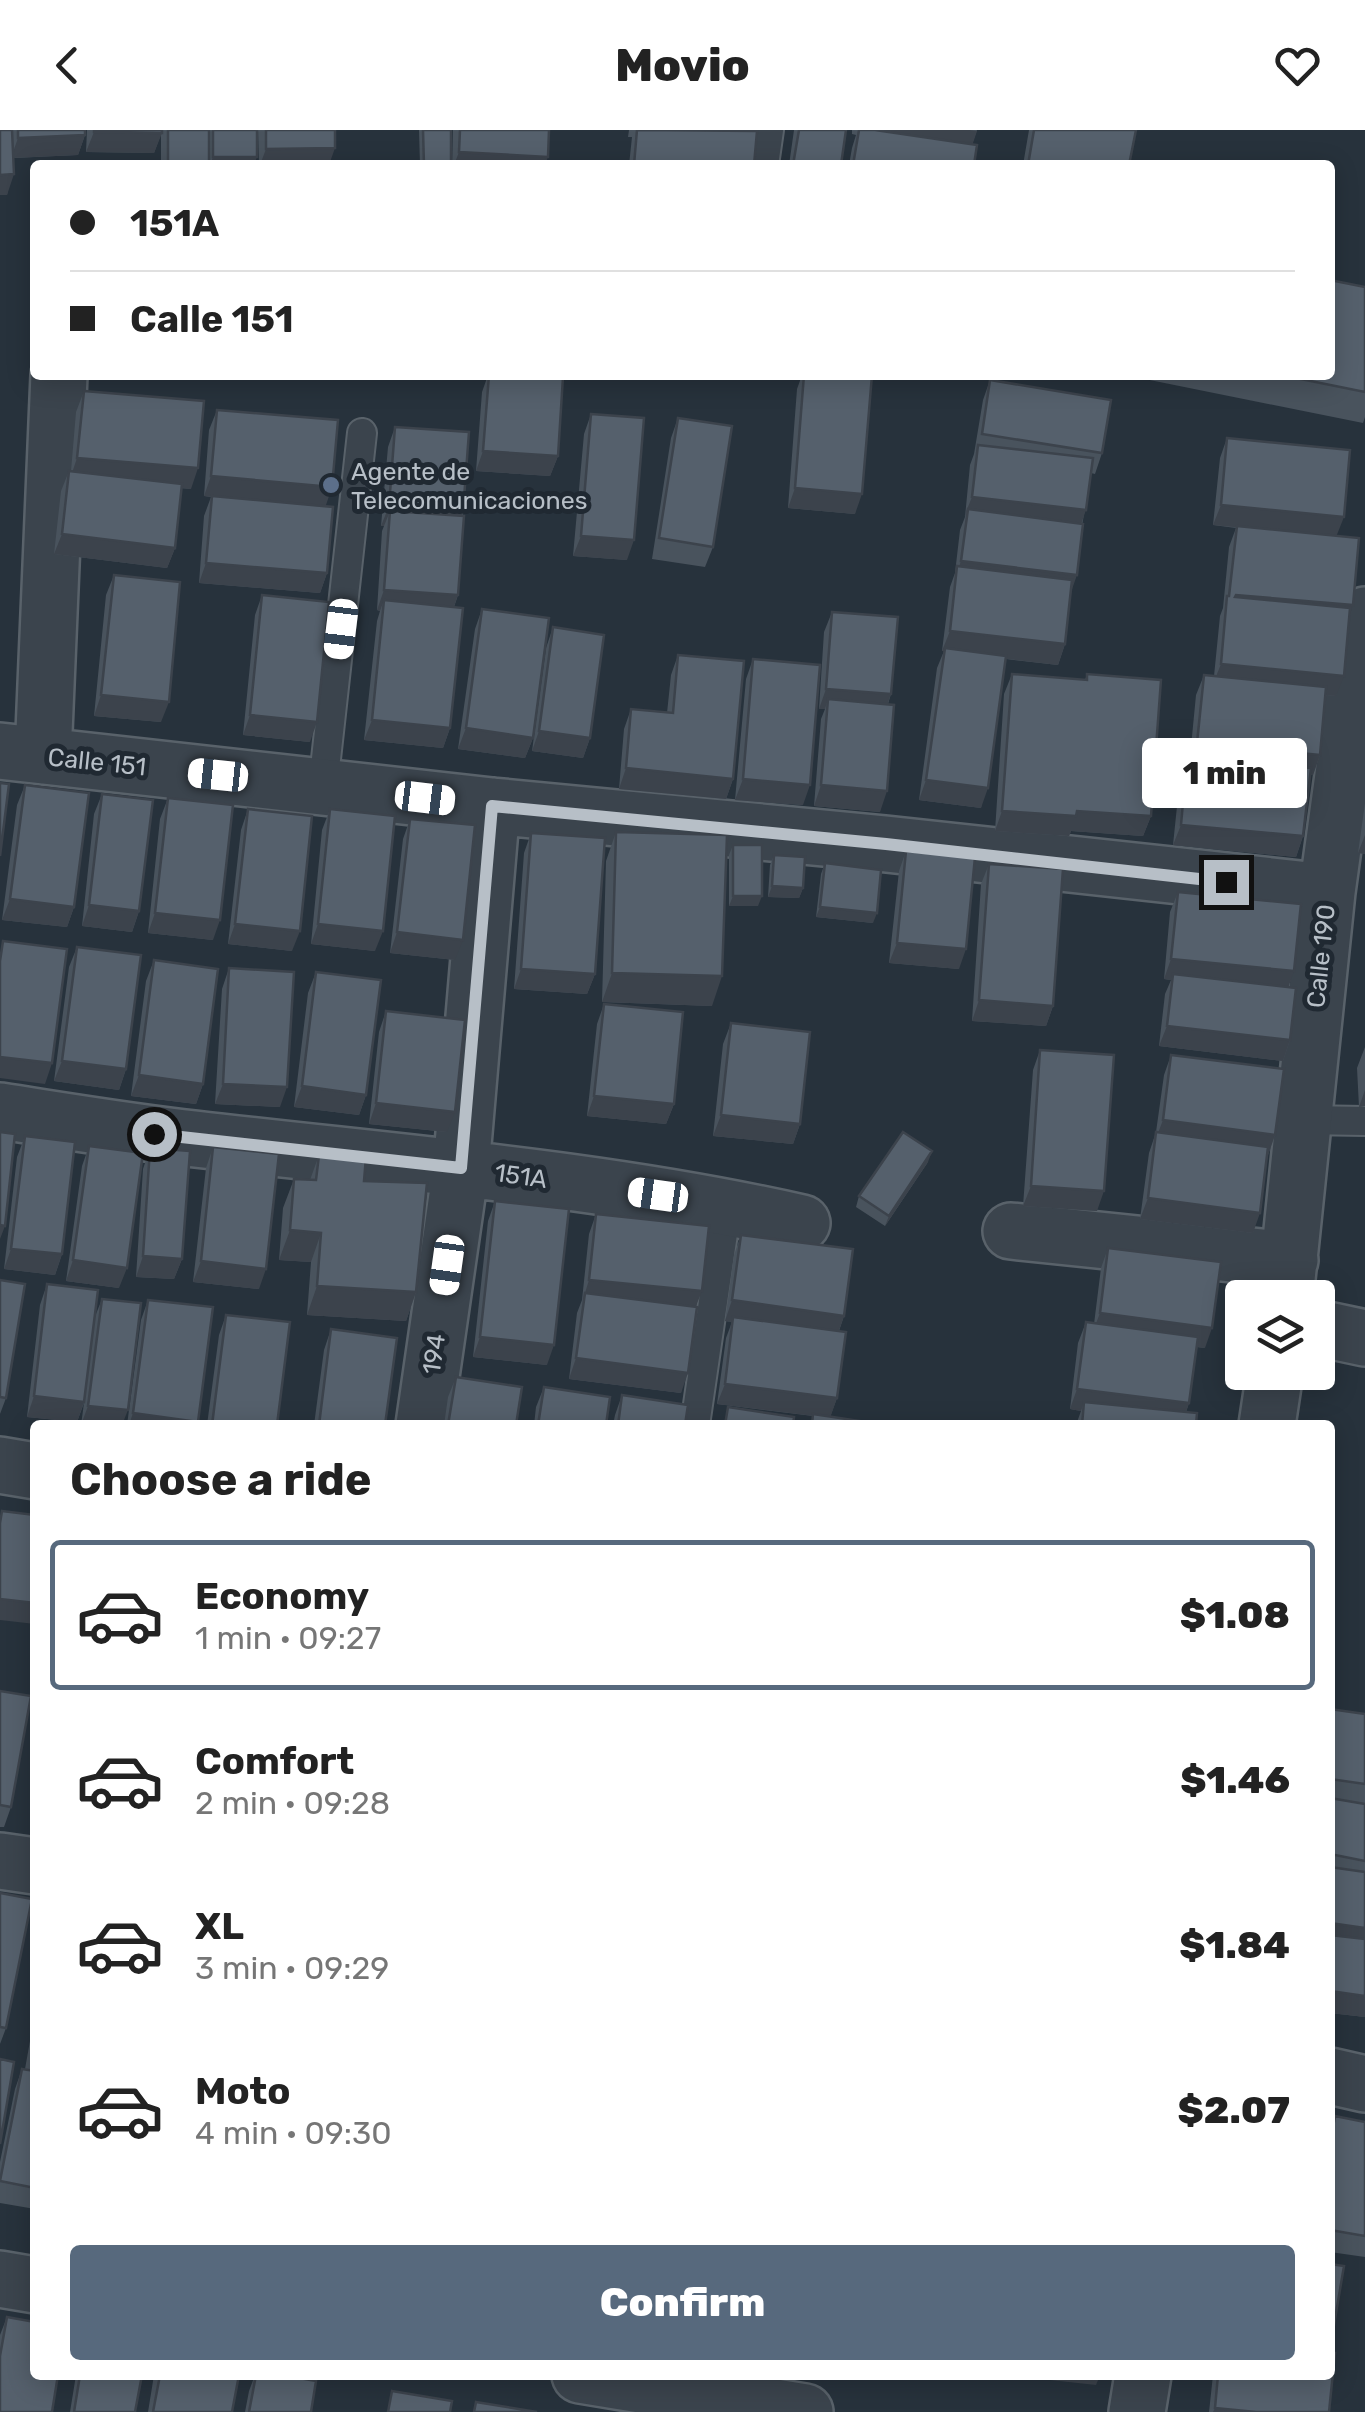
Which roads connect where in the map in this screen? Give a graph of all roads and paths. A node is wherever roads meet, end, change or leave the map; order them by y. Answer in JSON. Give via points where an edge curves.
{"nodes":[{"id":1,"x":769,"y":130,"type":"edge"},
{"id":2,"x":765,"y":160,"type":"edge"},
{"id":3,"x":59,"y":380,"type":"edge"},
{"id":4,"x":362,"y":433,"type":"dead end"},
{"id":5,"x":1365,"y":616,"type":"edge"},
{"id":6,"x":22,"y":754,"type":"edge"},
{"id":7,"x":323,"y":786,"type":"junction"},
{"id":8,"x":492,"y":806,"type":"junction"},
{"id":9,"x":1328,"y":892,"type":"junction"},
{"id":10,"x":0,"y":1112,"type":"edge"},
{"id":11,"x":1304,"y":1120,"type":"junction"},
{"id":12,"x":1365,"y":1121,"type":"edge"},
{"id":13,"x":461,"y":1168,"type":"junction"},
{"id":14,"x":728,"y":1206,"type":"junction"},
{"id":15,"x":802,"y":1223,"type":"dead end"},
{"id":16,"x":1010,"y":1231,"type":"dead end"},
{"id":17,"x":1288,"y":1279,"type":"edge"},
{"id":18,"x":1335,"y":1332,"type":"edge"},
{"id":19,"x":1365,"y":1338,"type":"edge"},
{"id":20,"x":1272,"y":1390,"type":"edge"},
{"id":21,"x":425,"y":1420,"type":"edge"},
{"id":22,"x":696,"y":1420,"type":"edge"},
{"id":23,"x":1268,"y":1420,"type":"edge"},
{"id":24,"x":0,"y":1465,"type":"edge"},
{"id":25,"x":30,"y":1470,"type":"edge"},
{"id":26,"x":0,"y":1861,"type":"edge"},
{"id":27,"x":30,"y":1865,"type":"edge"},
{"id":28,"x":1335,"y":2077,"type":"edge"},
{"id":29,"x":1365,"y":2084,"type":"edge"},
{"id":30,"x":0,"y":2279,"type":"edge"},
{"id":31,"x":30,"y":2284,"type":"edge"},
{"id":32,"x":611,"y":2380,"type":"edge"},
{"id":33,"x":1142,"y":2380,"type":"edge"},
{"id":34,"x":806,"y":2412,"type":"edge"},
{"id":35,"x":1138,"y":2412,"type":"edge"}],
"edges":[{"from":1,"to":2,"type":"lane"},
{"from":3,"to":6,"type":"street"},
{"from":4,"to":7,"type":"lane"},
{"from":5,"to":9,"type":"street","name":"Calle 190"},
{"from":6,"to":7,"type":"street","name":"Calle 151"},
{"from":7,"to":8,"type":"street","name":"Calle 151"},
{"from":8,"to":9,"type":"street","name":"Calle 151"},
{"from":8,"to":13,"type":"street","name":"194"},
{"from":9,"to":11,"type":"street","name":"Calle 190"},
{"from":10,"to":13,"type":"street","name":"151A"},
{"from":11,"to":12,"type":"lane"},
{"from":11,"to":17,"type":"street","name":"Calle 190"},
{"from":13,"to":14,"type":"street","name":"151A"},
{"from":13,"to":21,"type":"street","name":"194"},
{"from":14,"to":15,"type":"street","name":"151A"},
{"from":14,"to":22,"type":"lane"},
{"from":16,"to":17,"type":"street"},
{"from":18,"to":19,"type":"street"},
{"from":20,"to":23,"type":"street"},
{"from":24,"to":25,"type":"street"},
{"from":26,"to":27,"type":"street"},
{"from":28,"to":29,"type":"street"},
{"from":30,"to":31,"type":"street"},
{"from":32,"to":34,"type":"street"},
{"from":33,"to":35,"type":"street"}]}
